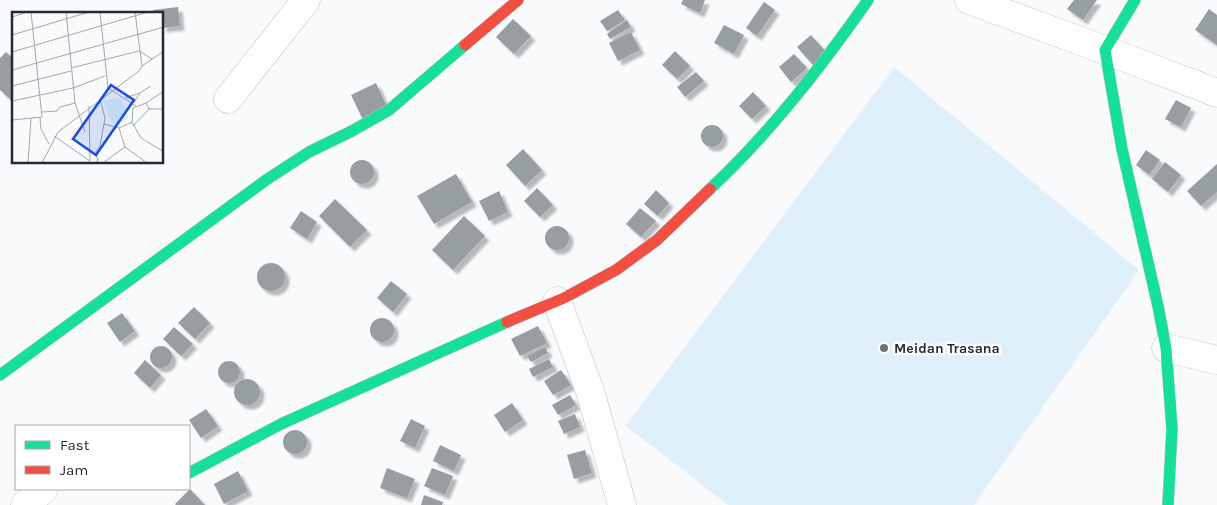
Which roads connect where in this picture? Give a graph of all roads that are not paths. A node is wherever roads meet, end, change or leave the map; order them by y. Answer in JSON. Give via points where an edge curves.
{"nodes":[{"id":1,"x":306,"y":0,"type":"edge"},
{"id":2,"x":518,"y":0,"type":"edge"},
{"id":3,"x":868,"y":0,"type":"edge"},
{"id":4,"x":969,"y":0,"type":"edge"},
{"id":5,"x":1135,"y":0,"type":"edge"},
{"id":6,"x":1105,"y":50,"type":"junction"},
{"id":7,"x":1217,"y":93,"type":"edge"},
{"id":8,"x":228,"y":99,"type":"dead end"},
{"id":9,"x":557,"y":301,"type":"junction"},
{"id":10,"x":1166,"y":348,"type":"junction"},
{"id":11,"x":1217,"y":360,"type":"edge"},
{"id":12,"x":0,"y":375,"type":"edge"},
{"id":13,"x":190,"y":472,"type":"edge"},
{"id":14,"x":43,"y":490,"type":"edge"},
{"id":15,"x":25,"y":505,"type":"edge"},
{"id":16,"x":622,"y":505,"type":"edge"},
{"id":17,"x":1168,"y":505,"type":"edge"}],
"edges":[{"from":1,"to":8,"type":"street"},
{"from":2,"to":12,"type":"street","via":[[389,110],[309,152],[266,180]]},
{"from":3,"to":9,"type":"street","via":[[836,48],[777,119],[715,185],[646,249],[598,280]]},
{"from":4,"to":6,"type":"street"},
{"from":5,"to":6,"type":"street"},
{"from":6,"to":7,"type":"street"},
{"from":6,"to":10,"type":"street","via":[[1122,149]]},
{"from":9,"to":13,"type":"street","via":[[280,424]]},
{"from":9,"to":16,"type":"street","via":[[591,394]]},
{"from":10,"to":11,"type":"street"},
{"from":10,"to":17,"type":"street","via":[[1172,429]]},
{"from":14,"to":15,"type":"street"}]}
